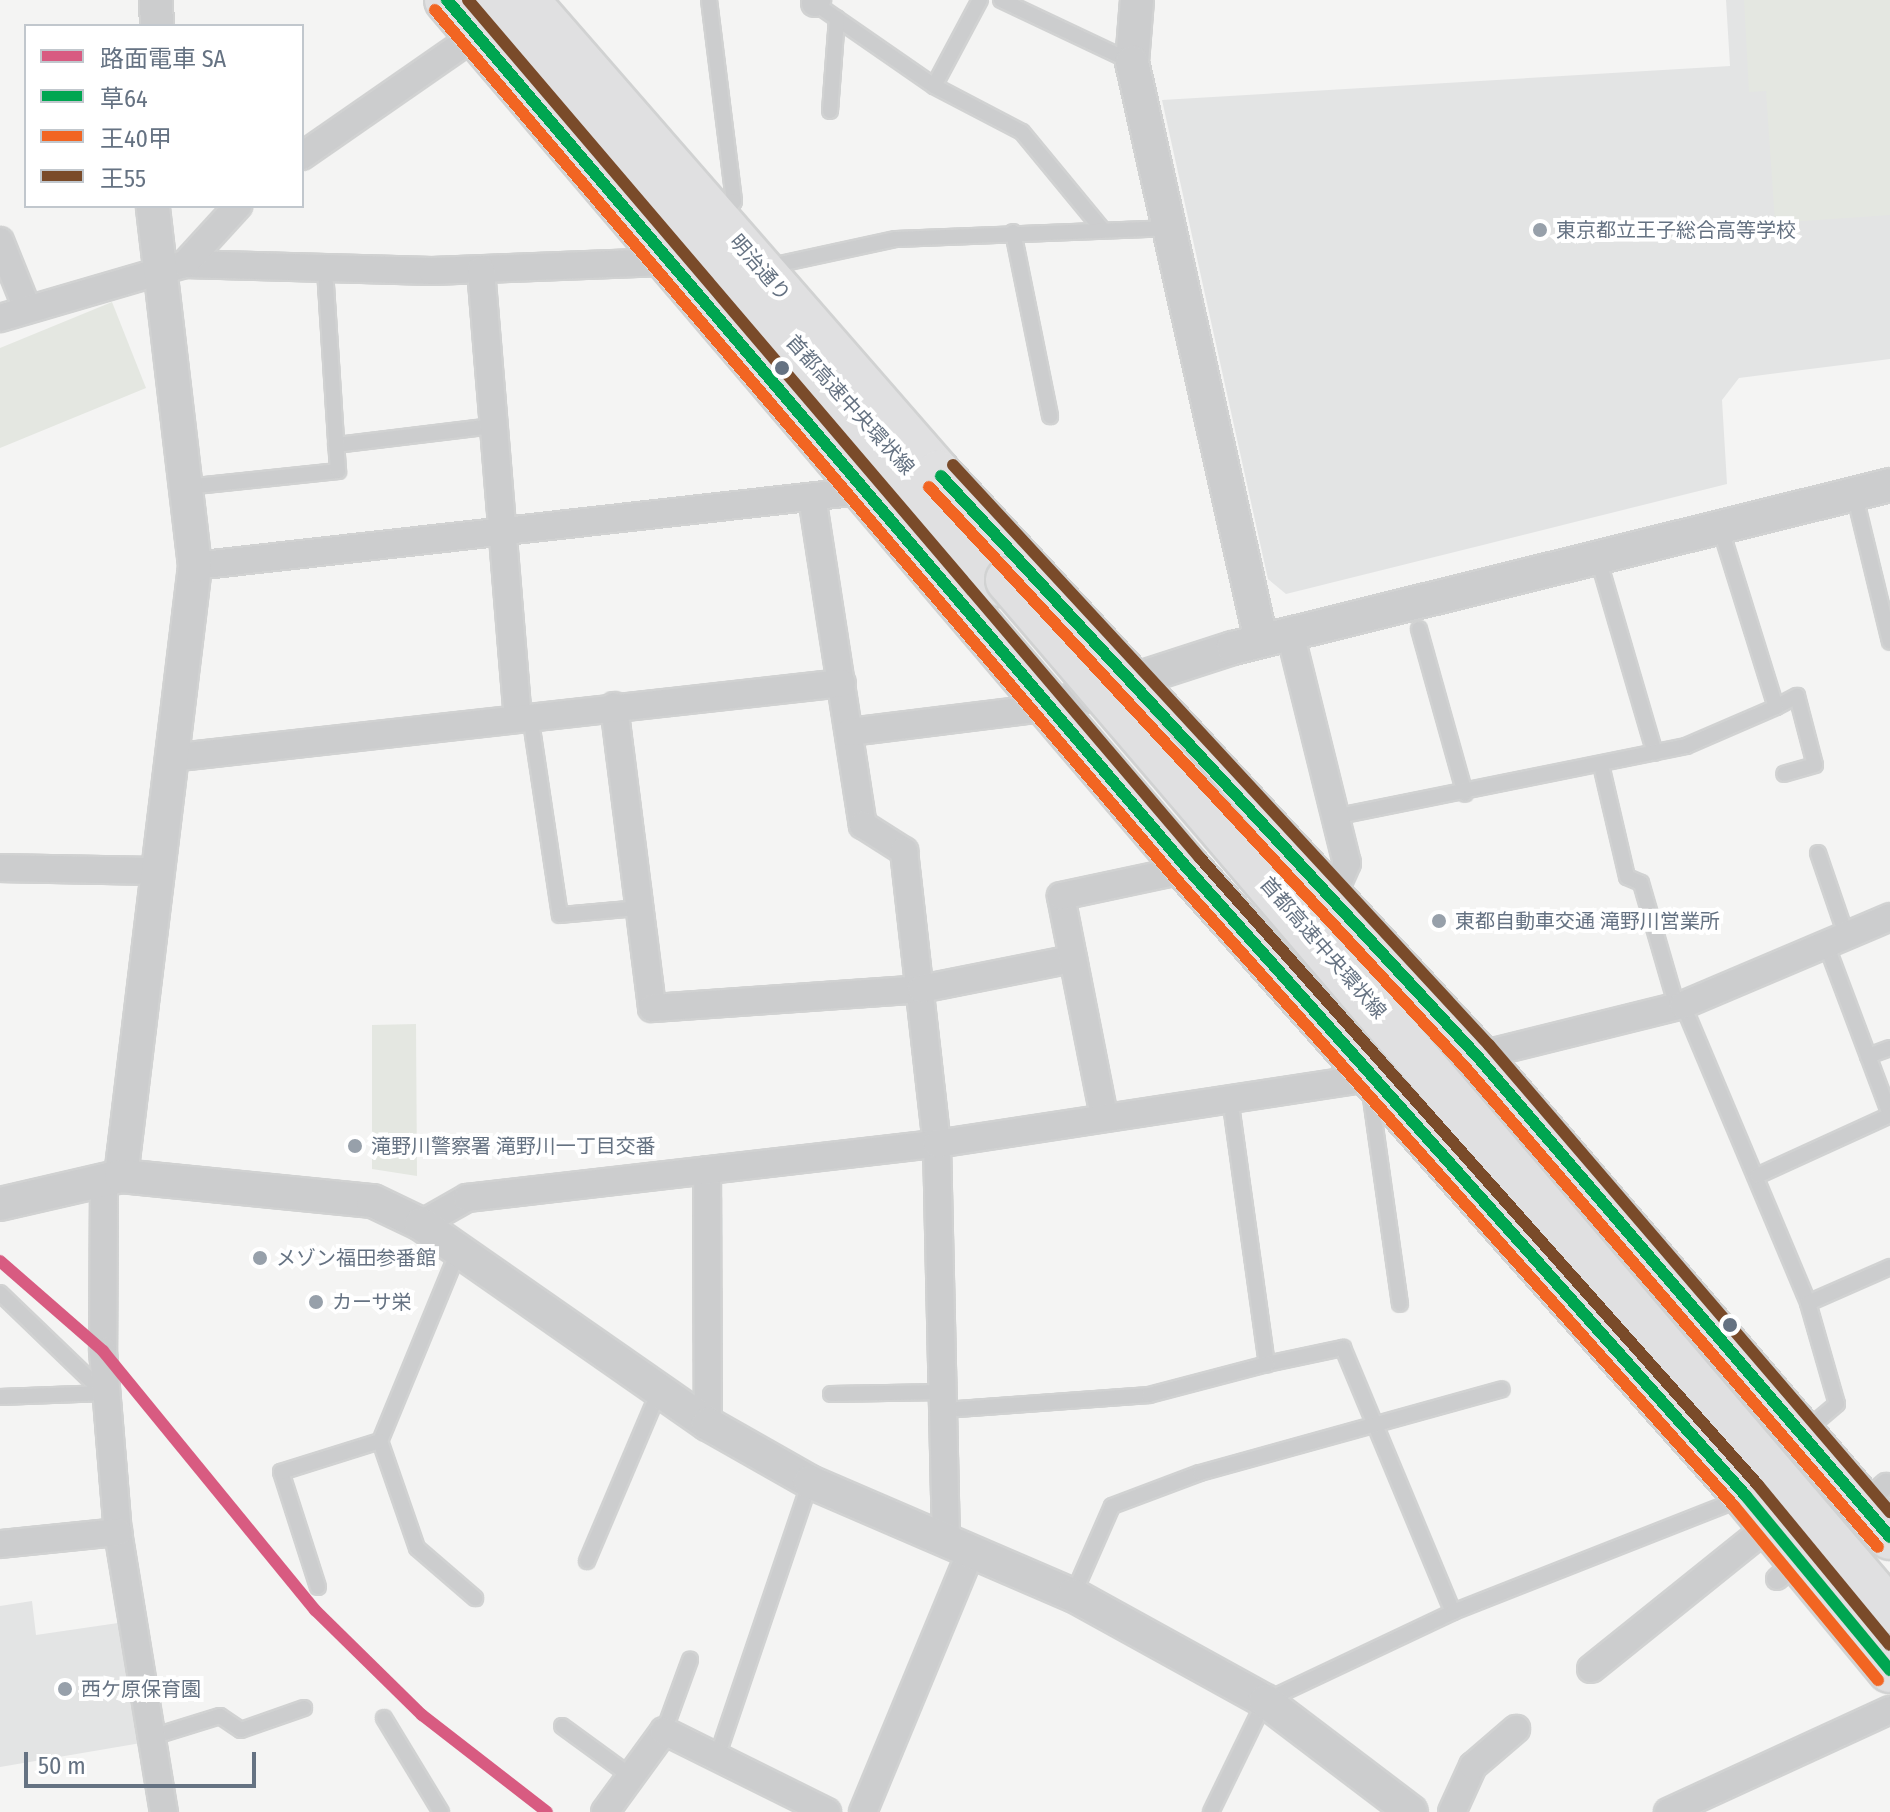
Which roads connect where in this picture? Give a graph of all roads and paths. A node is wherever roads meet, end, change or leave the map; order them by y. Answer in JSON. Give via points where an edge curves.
{"nodes":[{"id":1,"x":156,"y":0,"type":"edge"},
{"id":2,"x":447,"y":0,"type":"edge"},
{"id":3,"x":709,"y":0,"type":"edge"},
{"id":4,"x":980,"y":0,"type":"edge"},
{"id":5,"x":1001,"y":0,"type":"edge"},
{"id":6,"x":1137,"y":0,"type":"edge"},
{"id":7,"x":814,"y":1,"type":"edge"},
{"id":8,"x":512,"y":8,"type":"edge"},
{"id":9,"x":837,"y":18,"type":"junction"},
{"id":10,"x":157,"y":24,"type":"edge"},
{"id":11,"x":1132,"y":62,"type":"junction"},
{"id":12,"x":934,"y":86,"type":"junction"},
{"id":13,"x":830,"y":111,"type":"dead end"},
{"id":14,"x":304,"y":155,"type":"edge"},
{"id":15,"x":154,"y":208,"type":"edge"},
{"id":16,"x":236,"y":208,"type":"edge"},
{"id":17,"x":720,"y":223,"type":"junction"},
{"id":18,"x":1166,"y":228,"type":"junction"},
{"id":19,"x":1102,"y":229,"type":"junction"},
{"id":20,"x":1013,"y":232,"type":"junction"},
{"id":21,"x":0,"y":241,"type":"edge"},
{"id":22,"x":670,"y":262,"type":"junction"},
{"id":23,"x":174,"y":266,"type":"junction"},
{"id":24,"x":325,"y":268,"type":"junction"},
{"id":25,"x":760,"y":268,"type":"junction"},
{"id":26,"x":481,"y":270,"type":"junction"},
{"id":27,"x":27,"y":308,"type":"junction"},
{"id":28,"x":0,"y":318,"type":"edge"},
{"id":29,"x":1050,"y":416,"type":"dead end"},
{"id":30,"x":492,"y":426,"type":"junction"},
{"id":31,"x":336,"y":445,"type":"junction"},
{"id":32,"x":1890,"y":485,"type":"edge"},
{"id":33,"x":186,"y":487,"type":"junction"},
{"id":34,"x":869,"y":490,"type":"junction"},
{"id":35,"x":1854,"y":492,"type":"junction"},
{"id":36,"x":812,"y":497,"type":"junction"},
{"id":37,"x":1719,"y":524,"type":"junction"},
{"id":38,"x":499,"y":529,"type":"junction"},
{"id":39,"x":1597,"y":555,"type":"junction"},
{"id":40,"x":195,"y":566,"type":"junction"},
{"id":41,"x":1001,"y":584,"type":"dead end"},
{"id":42,"x":1888,"y":624,"type":"edge"},
{"id":43,"x":1419,"y":629,"type":"dead end"},
{"id":44,"x":1276,"y":636,"type":"junction"},
{"id":45,"x":1890,"y":642,"type":"edge"},
{"id":46,"x":1134,"y":682,"type":"junction"},
{"id":47,"x":842,"y":683,"type":"junction"},
{"id":48,"x":614,"y":706,"type":"junction"},
{"id":49,"x":1050,"y":707,"type":"junction"},
{"id":50,"x":1776,"y":707,"type":"junction"},
{"id":51,"x":524,"y":716,"type":"junction"},
{"id":52,"x":850,"y":732,"type":"junction"},
{"id":53,"x":1655,"y":753,"type":"junction"},
{"id":54,"x":170,"y":758,"type":"junction"},
{"id":55,"x":1601,"y":765,"type":"junction"},
{"id":56,"x":1784,"y":774,"type":"dead end"},
{"id":57,"x":1465,"y":794,"type":"junction"},
{"id":58,"x":1339,"y":816,"type":"junction"},
{"id":59,"x":1818,"y":853,"type":"dead end"},
{"id":60,"x":0,"y":868,"type":"edge"},
{"id":61,"x":1188,"y":869,"type":"junction"},
{"id":62,"x":156,"y":871,"type":"junction"},
{"id":63,"x":1333,"y":895,"type":"junction"},
{"id":64,"x":639,"y":908,"type":"junction"},
{"id":65,"x":1890,"y":917,"type":"edge"},
{"id":66,"x":1836,"y":939,"type":"junction"},
{"id":67,"x":1073,"y":959,"type":"junction"},
{"id":68,"x":921,"y":989,"type":"junction"},
{"id":69,"x":1680,"y":1006,"type":"junction"},
{"id":70,"x":1890,"y":1048,"type":"edge"},
{"id":71,"x":1477,"y":1056,"type":"junction"},
{"id":72,"x":1868,"y":1056,"type":"junction"},
{"id":73,"x":1373,"y":1077,"type":"junction"},
{"id":74,"x":1230,"y":1098,"type":"junction"},
{"id":75,"x":1890,"y":1115,"type":"edge"},
{"id":76,"x":1104,"y":1116,"type":"junction"},
{"id":77,"x":937,"y":1144,"type":"junction"},
{"id":78,"x":707,"y":1170,"type":"junction"},
{"id":79,"x":1757,"y":1176,"type":"junction"},
{"id":80,"x":112,"y":1180,"type":"junction"},
{"id":81,"x":0,"y":1204,"type":"edge"},
{"id":82,"x":421,"y":1224,"type":"junction"},
{"id":83,"x":458,"y":1252,"type":"junction"},
{"id":84,"x":1890,"y":1267,"type":"edge"},
{"id":85,"x":0,"y":1293,"type":"edge"},
{"id":86,"x":1808,"y":1303,"type":"junction"},
{"id":87,"x":1400,"y":1304,"type":"dead end"},
{"id":88,"x":1267,"y":1364,"type":"junction"},
{"id":89,"x":1502,"y":1389,"type":"dead end"},
{"id":90,"x":659,"y":1390,"type":"junction"},
{"id":91,"x":104,"y":1392,"type":"junction"},
{"id":92,"x":831,"y":1394,"type":"dead end"},
{"id":93,"x":0,"y":1397,"type":"edge"},
{"id":94,"x":943,"y":1401,"type":"junction"},
{"id":95,"x":1374,"y":1423,"type":"junction"},
{"id":96,"x":708,"y":1424,"type":"junction"},
{"id":97,"x":1802,"y":1434,"type":"junction"},
{"id":98,"x":380,"y":1441,"type":"junction"},
{"id":99,"x":810,"y":1482,"type":"junction"},
{"id":100,"x":1880,"y":1509,"type":"edge"},
{"id":101,"x":1758,"y":1511,"type":"junction"},
{"id":102,"x":118,"y":1532,"type":"junction"},
{"id":103,"x":0,"y":1544,"type":"edge"},
{"id":104,"x":958,"y":1546,"type":"junction"},
{"id":105,"x":587,"y":1561,"type":"dead end"},
{"id":106,"x":1788,"y":1570,"type":"junction"},
{"id":107,"x":318,"y":1587,"type":"dead end"},
{"id":108,"x":1073,"y":1595,"type":"junction"},
{"id":109,"x":475,"y":1598,"type":"dead end"},
{"id":110,"x":1890,"y":1611,"type":"edge"},
{"id":111,"x":1453,"y":1612,"type":"junction"},
{"id":112,"x":690,"y":1660,"type":"dead end"},
{"id":113,"x":1591,"y":1669,"type":"dead end"},
{"id":114,"x":1890,"y":1670,"type":"edge"},
{"id":115,"x":1265,"y":1701,"type":"junction"},
{"id":116,"x":304,"y":1708,"type":"dead end"},
{"id":117,"x":1890,"y":1710,"type":"edge"},
{"id":118,"x":384,"y":1718,"type":"dead end"},
{"id":119,"x":562,"y":1726,"type":"dead end"},
{"id":120,"x":1516,"y":1729,"type":"dead end"},
{"id":121,"x":664,"y":1731,"type":"junction"},
{"id":122,"x":152,"y":1737,"type":"junction"},
{"id":123,"x":717,"y":1757,"type":"junction"},
{"id":124,"x":632,"y":1777,"type":"junction"},
{"id":125,"x":156,"y":1811,"type":"edge"},
{"id":126,"x":441,"y":1812,"type":"edge"},
{"id":127,"x":605,"y":1812,"type":"edge"},
{"id":128,"x":827,"y":1812,"type":"edge"},
{"id":129,"x":863,"y":1812,"type":"edge"},
{"id":130,"x":1211,"y":1812,"type":"edge"},
{"id":131,"x":1411,"y":1812,"type":"edge"},
{"id":132,"x":1452,"y":1812,"type":"edge"},
{"id":133,"x":1668,"y":1812,"type":"edge"}],
"edges":[{"from":1,"to":10,"type":"street"},
{"from":2,"to":8,"type":"highway","name":"明治通り"},
{"from":3,"to":17,"type":"lane","via":[[734,201]]},
{"from":4,"to":12,"type":"lane"},
{"from":5,"to":11,"type":"lane"},
{"from":6,"to":11,"type":"street"},
{"from":7,"to":9,"type":"lane"},
{"from":8,"to":14,"type":"street"},
{"from":8,"to":17,"type":"highway","name":"明治通り"},
{"from":8,"to":22,"type":"highway","name":"明治通り"},
{"from":8,"to":41,"type":"highway","name":"首都高速中央環状線"},
{"from":8,"to":110,"type":"highway","name":"首都高速中央環状線","bridge":true},
{"from":9,"to":12,"type":"lane"},
{"from":9,"to":13,"type":"lane"},
{"from":11,"to":18,"type":"street"},
{"from":12,"to":19,"type":"lane","via":[[1022,132]]},
{"from":15,"to":23,"type":"street"},
{"from":16,"to":23,"type":"street"},
{"from":17,"to":25,"type":"highway","name":"明治通り"},
{"from":18,"to":19,"type":"lane"},
{"from":18,"to":44,"type":"street"},
{"from":19,"to":20,"type":"lane"},
{"from":20,"to":25,"type":"lane","via":[[896,239]]},
{"from":20,"to":29,"type":"lane"},
{"from":21,"to":27,"type":"street"},
{"from":22,"to":26,"type":"street"},
{"from":22,"to":34,"type":"highway","name":"明治通り"},
{"from":23,"to":24,"type":"street"},
{"from":23,"to":27,"type":"street"},
{"from":23,"to":33,"type":"street"},
{"from":24,"to":26,"type":"street"},
{"from":24,"to":31,"type":"lane"},
{"from":25,"to":46,"type":"highway","name":"明治通り"},
{"from":26,"to":30,"type":"street"},
{"from":27,"to":28,"type":"street"},
{"from":30,"to":31,"type":"lane"},
{"from":30,"to":38,"type":"street"},
{"from":31,"to":33,"type":"lane","via":[[338,471]]},
{"from":32,"to":35,"type":"street"},
{"from":33,"to":40,"type":"street"},
{"from":34,"to":36,"type":"street"},
{"from":34,"to":49,"type":"highway","name":"明治通り"},
{"from":35,"to":37,"type":"street"},
{"from":35,"to":42,"type":"lane"},
{"from":36,"to":38,"type":"street"},
{"from":36,"to":47,"type":"street"},
{"from":37,"to":39,"type":"street"},
{"from":37,"to":50,"type":"lane"},
{"from":38,"to":40,"type":"street"},
{"from":38,"to":51,"type":"street"},
{"from":39,"to":44,"type":"street"},
{"from":39,"to":53,"type":"lane"},
{"from":40,"to":54,"type":"street"},
{"from":42,"to":45,"type":"lane"},
{"from":43,"to":57,"type":"lane"},
{"from":44,"to":46,"type":"street"},
{"from":44,"to":58,"type":"street"},
{"from":46,"to":49,"type":"street"},
{"from":46,"to":63,"type":"highway","name":"明治通り"},
{"from":47,"to":48,"type":"street"},
{"from":47,"to":52,"type":"street"},
{"from":48,"to":51,"type":"street"},
{"from":48,"to":64,"type":"street"},
{"from":49,"to":52,"type":"street"},
{"from":49,"to":61,"type":"highway","name":"明治通り"},
{"from":50,"to":53,"type":"lane","via":[[1735,730]]},
{"from":50,"to":56,"type":"lane","via":[[1797,696],[1815,765]]},
{"from":51,"to":54,"type":"street"},
{"from":51,"to":64,"type":"lane","via":[[560,915]]},
{"from":52,"to":68,"type":"street","via":[[863,825],[904,851]]},
{"from":53,"to":55,"type":"lane"},
{"from":54,"to":62,"type":"street"},
{"from":55,"to":57,"type":"lane"},
{"from":55,"to":69,"type":"lane","via":[[1627,877],[1641,883]]},
{"from":57,"to":58,"type":"lane"},
{"from":58,"to":63,"type":"street","via":[[1347,863]]},
{"from":59,"to":66,"type":"lane"},
{"from":60,"to":62,"type":"street"},
{"from":61,"to":67,"type":"street","via":[[1061,896]]},
{"from":61,"to":73,"type":"highway","name":"明治通り"},
{"from":62,"to":80,"type":"street"},
{"from":63,"to":71,"type":"highway","name":"明治通り"},
{"from":64,"to":68,"type":"street","via":[[652,1008]]},
{"from":65,"to":66,"type":"street"},
{"from":66,"to":69,"type":"street"},
{"from":66,"to":72,"type":"lane"},
{"from":67,"to":68,"type":"street"},
{"from":67,"to":76,"type":"street"},
{"from":68,"to":77,"type":"street"},
{"from":69,"to":71,"type":"street"},
{"from":69,"to":79,"type":"lane"},
{"from":70,"to":72,"type":"lane"},
{"from":71,"to":97,"type":"highway","name":"明治通り"},
{"from":72,"to":75,"type":"lane"},
{"from":73,"to":74,"type":"street"},
{"from":73,"to":87,"type":"lane","via":[[1369,1098]]},
{"from":73,"to":101,"type":"highway","name":"明治通り"},
{"from":74,"to":76,"type":"street"},
{"from":74,"to":88,"type":"lane"},
{"from":75,"to":79,"type":"lane"},
{"from":76,"to":77,"type":"street"},
{"from":77,"to":78,"type":"street"},
{"from":77,"to":94,"type":"street"},
{"from":78,"to":82,"type":"street","via":[[467,1198]]},
{"from":78,"to":96,"type":"street"},
{"from":79,"to":86,"type":"lane"},
{"from":80,"to":81,"type":"street"},
{"from":80,"to":82,"type":"street","via":[[373,1201]]},
{"from":80,"to":91,"type":"street"},
{"from":82,"to":83,"type":"street"},
{"from":83,"to":90,"type":"street"},
{"from":83,"to":98,"type":"lane"},
{"from":84,"to":86,"type":"lane"},
{"from":85,"to":91,"type":"lane"},
{"from":86,"to":97,"type":"lane","via":[[1837,1404]]},
{"from":88,"to":94,"type":"lane","via":[[1149,1395]]},
{"from":88,"to":95,"type":"lane","via":[[1343,1348]]},
{"from":89,"to":95,"type":"lane"},
{"from":90,"to":96,"type":"street"},
{"from":90,"to":105,"type":"lane"},
{"from":91,"to":93,"type":"lane"},
{"from":91,"to":102,"type":"street"},
{"from":92,"to":94,"type":"lane"},
{"from":94,"to":104,"type":"street"},
{"from":95,"to":108,"type":"lane","via":[[1112,1506]]},
{"from":95,"to":111,"type":"lane"},
{"from":96,"to":99,"type":"street"},
{"from":97,"to":100,"type":"highway","name":"明治通り"},
{"from":98,"to":107,"type":"lane","via":[[281,1472]]},
{"from":98,"to":109,"type":"lane","via":[[417,1548]]},
{"from":99,"to":104,"type":"street"},
{"from":99,"to":123,"type":"lane"},
{"from":100,"to":106,"type":"street"},
{"from":101,"to":106,"type":"highway","name":"明治通り"},
{"from":101,"to":111,"type":"lane"},
{"from":101,"to":113,"type":"street"},
{"from":102,"to":103,"type":"street"},
{"from":102,"to":122,"type":"street"},
{"from":104,"to":108,"type":"street"},
{"from":104,"to":129,"type":"street"},
{"from":106,"to":114,"type":"highway","name":"明治通り"},
{"from":108,"to":115,"type":"street"},
{"from":111,"to":115,"type":"lane"},
{"from":112,"to":121,"type":"lane"},
{"from":115,"to":130,"type":"lane"},
{"from":115,"to":131,"type":"street"},
{"from":116,"to":122,"type":"lane","via":[[241,1730],[220,1716]]},
{"from":117,"to":133,"type":"street"},
{"from":118,"to":126,"type":"lane"},
{"from":119,"to":124,"type":"lane"},
{"from":120,"to":132,"type":"street","via":[[1473,1766]]},
{"from":121,"to":123,"type":"street"},
{"from":121,"to":124,"type":"street"},
{"from":122,"to":125,"type":"street"},
{"from":123,"to":128,"type":"street"},
{"from":124,"to":127,"type":"street"}]}
